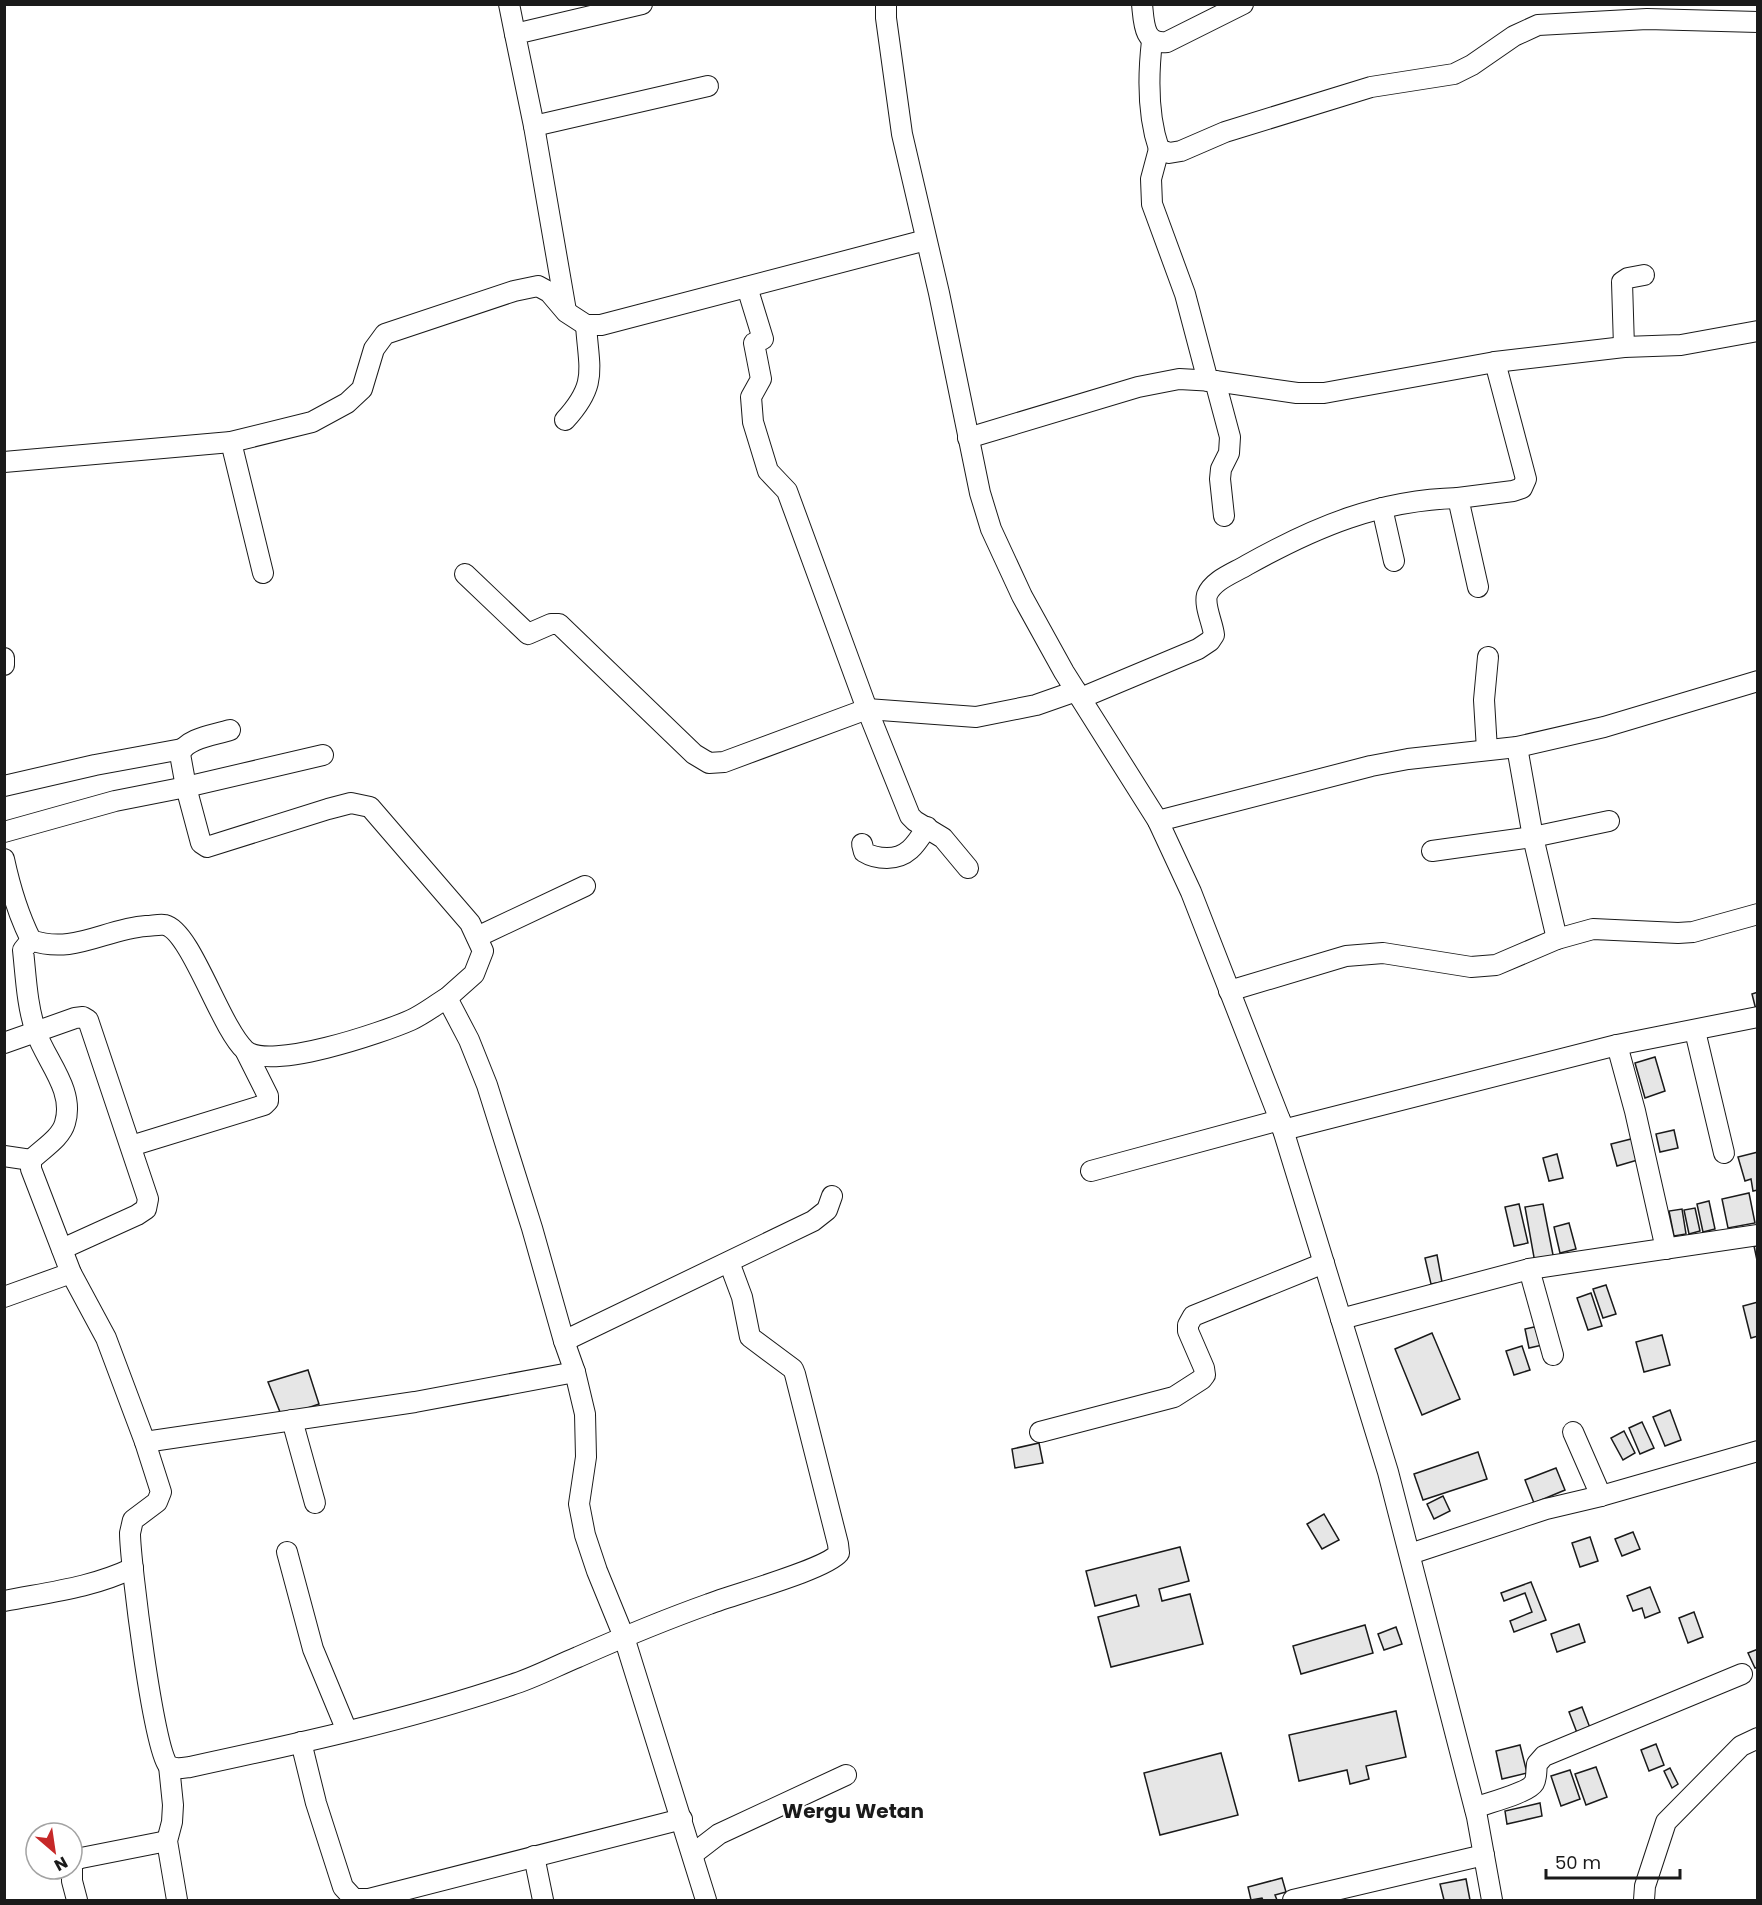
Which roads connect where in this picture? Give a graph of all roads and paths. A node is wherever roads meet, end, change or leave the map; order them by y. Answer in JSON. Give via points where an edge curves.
{"nodes":[{"id":1,"x":509,"y":4,"type":"edge"},
{"id":2,"x":642,"y":4,"type":"edge"},
{"id":3,"x":886,"y":4,"type":"edge"},
{"id":4,"x":1142,"y":4,"type":"edge"},
{"id":5,"x":1243,"y":4,"type":"edge"},
{"id":6,"x":1754,"y":4,"type":"edge"},
{"id":7,"x":1757,"y":22,"type":"edge"},
{"id":8,"x":1758,"y":28,"type":"edge"},
{"id":9,"x":515,"y":34,"type":"junction"},
{"id":10,"x":1152,"y":40,"type":"junction"},
{"id":11,"x":708,"y":86,"type":"dead end"},
{"id":12,"x":534,"y":126,"type":"junction"},
{"id":13,"x":1159,"y":149,"type":"junction"},
{"id":14,"x":926,"y":240,"type":"junction"},
{"id":15,"x":1644,"y":275,"type":"dead end"},
{"id":16,"x":747,"y":287,"type":"junction"},
{"id":17,"x":567,"y":312,"type":"junction"},
{"id":18,"x":586,"y":325,"type":"junction"},
{"id":19,"x":1758,"y":332,"type":"edge"},
{"id":20,"x":1624,"y":347,"type":"junction"},
{"id":21,"x":1495,"y":362,"type":"junction"},
{"id":22,"x":1212,"y":381,"type":"junction"},
{"id":23,"x":565,"y":420,"type":"dead end"},
{"id":24,"x":968,"y":438,"type":"junction"},
{"id":25,"x":231,"y":442,"type":"junction"},
{"id":26,"x":4,"y":462,"type":"edge"},
{"id":27,"x":1458,"y":498,"type":"junction"},
{"id":28,"x":1382,"y":508,"type":"junction"},
{"id":29,"x":1224,"y":516,"type":"dead end"},
{"id":30,"x":1394,"y":561,"type":"dead end"},
{"id":31,"x":263,"y":573,"type":"dead end"},
{"id":32,"x":465,"y":574,"type":"dead end"},
{"id":33,"x":1478,"y":587,"type":"dead end"},
{"id":34,"x":1488,"y":657,"type":"dead end"},
{"id":35,"x":4,"y":658,"type":"edge"},
{"id":36,"x":4,"y":665,"type":"edge"},
{"id":37,"x":1758,"y":681,"type":"edge"},
{"id":38,"x":1078,"y":695,"type":"junction"},
{"id":39,"x":867,"y":709,"type":"junction"},
{"id":40,"x":230,"y":730,"type":"dead end"},
{"id":41,"x":1517,"y":747,"type":"junction"},
{"id":42,"x":182,"y":749,"type":"junction"},
{"id":43,"x":1487,"y":750,"type":"junction"},
{"id":44,"x":323,"y":755,"type":"dead end"},
{"id":45,"x":4,"y":786,"type":"edge"},
{"id":46,"x":186,"y":787,"type":"junction"},
{"id":47,"x":1158,"y":821,"type":"junction"},
{"id":48,"x":1609,"y":821,"type":"dead end"},
{"id":49,"x":927,"y":827,"type":"junction"},
{"id":50,"x":4,"y":832,"type":"edge"},
{"id":51,"x":1533,"y":837,"type":"junction"},
{"id":52,"x":862,"y":844,"type":"dead end"},
{"id":53,"x":1432,"y":851,"type":"dead end"},
{"id":54,"x":4,"y":859,"type":"edge"},
{"id":55,"x":968,"y":868,"type":"dead end"},
{"id":56,"x":585,"y":886,"type":"dead end"},
{"id":57,"x":1758,"y":914,"type":"edge"},
{"id":58,"x":477,"y":937,"type":"junction"},
{"id":59,"x":1557,"y":939,"type":"junction"},
{"id":60,"x":31,"y":940,"type":"junction"},
{"id":61,"x":1229,"y":991,"type":"junction"},
{"id":62,"x":447,"y":998,"type":"junction"},
{"id":63,"x":1758,"y":1017,"type":"edge"},
{"id":64,"x":1695,"y":1031,"type":"junction"},
{"id":65,"x":36,"y":1033,"type":"junction"},
{"id":66,"x":4,"y":1043,"type":"edge"},
{"id":67,"x":1617,"y":1045,"type":"junction"},
{"id":68,"x":246,"y":1052,"type":"junction"},
{"id":69,"x":1282,"y":1125,"type":"junction"},
{"id":70,"x":131,"y":1146,"type":"junction"},
{"id":71,"x":1724,"y":1153,"type":"dead end"},
{"id":72,"x":4,"y":1156,"type":"edge"},
{"id":73,"x":31,"y":1160,"type":"junction"},
{"id":74,"x":1090,"y":1171,"type":"dead end"},
{"id":75,"x":832,"y":1196,"type":"dead end"},
{"id":76,"x":1758,"y":1235,"type":"edge"},
{"id":77,"x":62,"y":1249,"type":"junction"},
{"id":78,"x":1666,"y":1249,"type":"junction"},
{"id":79,"x":729,"y":1262,"type":"junction"},
{"id":80,"x":1324,"y":1263,"type":"junction"},
{"id":81,"x":1529,"y":1269,"type":"junction"},
{"id":82,"x":71,"y":1273,"type":"junction"},
{"id":83,"x":4,"y":1297,"type":"edge"},
{"id":84,"x":1341,"y":1319,"type":"junction"},
{"id":85,"x":564,"y":1341,"type":"junction"},
{"id":86,"x":1553,"y":1355,"type":"dead end"},
{"id":87,"x":575,"y":1372,"type":"junction"},
{"id":88,"x":292,"y":1420,"type":"junction"},
{"id":89,"x":1040,"y":1432,"type":"dead end"},
{"id":90,"x":1573,"y":1432,"type":"dead end"},
{"id":91,"x":145,"y":1442,"type":"junction"},
{"id":92,"x":1758,"y":1451,"type":"edge"},
{"id":93,"x":1600,"y":1496,"type":"junction"},
{"id":94,"x":315,"y":1503,"type":"dead end"},
{"id":95,"x":287,"y":1552,"type":"dead end"},
{"id":96,"x":1410,"y":1554,"type":"junction"},
{"id":97,"x":134,"y":1568,"type":"junction"},
{"id":98,"x":4,"y":1601,"type":"edge"},
{"id":99,"x":624,"y":1637,"type":"junction"},
{"id":100,"x":1742,"y":1674,"type":"dead end"},
{"id":101,"x":346,"y":1731,"type":"junction"},
{"id":102,"x":1758,"y":1738,"type":"edge"},
{"id":103,"x":301,"y":1742,"type":"junction"},
{"id":104,"x":169,"y":1766,"type":"junction"},
{"id":105,"x":846,"y":1775,"type":"dead end"},
{"id":106,"x":1475,"y":1808,"type":"junction"},
{"id":107,"x":682,"y":1819,"type":"junction"},
{"id":108,"x":167,"y":1841,"type":"junction"},
{"id":109,"x":693,"y":1854,"type":"junction"},
{"id":110,"x":1484,"y":1855,"type":"junction"},
{"id":111,"x":534,"y":1856,"type":"junction"},
{"id":112,"x":84,"y":1857,"type":"edge"},
{"id":113,"x":72,"y":1881,"type":"edge"},
{"id":114,"x":438,"y":1891,"type":"edge"},
{"id":115,"x":77,"y":1900,"type":"edge"},
{"id":116,"x":177,"y":1900,"type":"edge"},
{"id":117,"x":543,"y":1900,"type":"edge"},
{"id":118,"x":706,"y":1900,"type":"edge"},
{"id":119,"x":1293,"y":1900,"type":"edge"},
{"id":120,"x":1492,"y":1900,"type":"edge"},
{"id":121,"x":1644,"y":1900,"type":"edge"}],
"edges":[{"from":1,"to":9,"type":"street"},
{"from":2,"to":9,"type":"street"},
{"from":3,"to":14,"type":"street","via":[[897,108]]},
{"from":4,"to":10,"type":"street","via":[[1145,30]]},
{"from":5,"to":10,"type":"street","via":[[1167,42]]},
{"from":6,"to":7,"type":"street"},
{"from":7,"to":8,"type":"street"},
{"from":7,"to":13,"type":"street","via":[[1647,20],[1538,25],[1454,74],[1371,87],[1225,132],[1180,151],[1169,153]]},
{"from":9,"to":12,"type":"street"},
{"from":10,"to":13,"type":"street","via":[[1150,101]]},
{"from":11,"to":12,"type":"street"},
{"from":12,"to":17,"type":"street"},
{"from":13,"to":22,"type":"street","via":[[1151,179],[1152,204]]},
{"from":14,"to":16,"type":"street"},
{"from":14,"to":24,"type":"street"},
{"from":15,"to":20,"type":"street","via":[[1622,282]]},
{"from":16,"to":18,"type":"street","via":[[601,325]]},
{"from":16,"to":39,"type":"street","via":[[763,339],[754,343],[761,379],[751,397],[753,422],[768,471],[787,491]]},
{"from":17,"to":18,"type":"street"},
{"from":17,"to":25,"type":"street","via":[[549,292],[537,286],[385,334],[374,349],[362,389],[347,403],[312,422]]},
{"from":18,"to":23,"type":"street","via":[[590,379],[586,392]]},
{"from":19,"to":20,"type":"street","via":[[1681,345]]},
{"from":20,"to":21,"type":"street"},
{"from":21,"to":22,"type":"street","via":[[1324,393]]},
{"from":21,"to":27,"type":"street","via":[[1526,479],[1522,488],[1513,491]]},
{"from":22,"to":24,"type":"street","via":[[1179,379],[1138,387]]},
{"from":22,"to":29,"type":"street","via":[[1230,437],[1220,479]]},
{"from":24,"to":38,"type":"street","via":[[996,540],[1022,596]]},
{"from":25,"to":26,"type":"street"},
{"from":25,"to":31,"type":"street"},
{"from":27,"to":28,"type":"street","via":[[1433,498]]},
{"from":27,"to":33,"type":"street"},
{"from":28,"to":30,"type":"street"},
{"from":28,"to":38,"type":"street","via":[[1319,528],[1218,581],[1208,595],[1214,635],[1210,641]]},
{"from":32,"to":39,"type":"street","via":[[528,634],[559,624],[694,754],[709,763],[724,762]]},
{"from":34,"to":43,"type":"street","via":[[1484,700]]},
{"from":35,"to":36,"type":"street"},
{"from":37,"to":41,"type":"street","via":[[1604,727]]},
{"from":38,"to":39,"type":"street","via":[[976,717]]},
{"from":38,"to":47,"type":"street"},
{"from":39,"to":49,"type":"street","via":[[910,816]]},
{"from":40,"to":42,"type":"street"},
{"from":41,"to":43,"type":"street"},
{"from":41,"to":51,"type":"street"},
{"from":42,"to":45,"type":"street"},
{"from":42,"to":46,"type":"street"},
{"from":43,"to":47,"type":"street","via":[[1371,766]]},
{"from":44,"to":46,"type":"street"},
{"from":46,"to":50,"type":"street","via":[[116,801]]},
{"from":46,"to":58,"type":"street","via":[[201,843],[207,847],[351,803],[370,807],[470,923]]},
{"from":47,"to":61,"type":"street","via":[[1191,892]]},
{"from":48,"to":51,"type":"street"},
{"from":49,"to":52,"type":"street","via":[[915,846],[896,858],[871,857]]},
{"from":49,"to":55,"type":"street","via":[[943,838]]},
{"from":51,"to":53,"type":"street"},
{"from":51,"to":59,"type":"street"},
{"from":54,"to":60,"type":"street","via":[[22,923]]},
{"from":56,"to":58,"type":"street"},
{"from":57,"to":59,"type":"street","via":[[1693,932],[1598,929]]},
{"from":58,"to":62,"type":"street","via":[[483,951],[474,974]]},
{"from":59,"to":61,"type":"street","via":[[1496,965],[1471,967],[1383,953],[1346,956]]},
{"from":60,"to":65,"type":"street","via":[[23,950]]},
{"from":60,"to":68,"type":"street","via":[[61,946],[138,927],[165,925],[178,933]]},
{"from":61,"to":69,"type":"street"},
{"from":62,"to":68,"type":"street","via":[[380,1032],[302,1053],[273,1058]]},
{"from":62,"to":85,"type":"street","via":[[487,1085]]},
{"from":63,"to":64,"type":"street"},
{"from":64,"to":67,"type":"street"},
{"from":64,"to":71,"type":"street"},
{"from":65,"to":66,"type":"street"},
{"from":65,"to":70,"type":"street","via":[[75,1018],[88,1020]]},
{"from":65,"to":73,"type":"street","via":[[64,1089],[67,1108],[65,1125]]},
{"from":67,"to":69,"type":"street"},
{"from":67,"to":78,"type":"street"},
{"from":68,"to":70,"type":"street","via":[[268,1096],[264,1105]]},
{"from":69,"to":74,"type":"street"},
{"from":69,"to":80,"type":"street"},
{"from":70,"to":77,"type":"street","via":[[148,1199],[146,1209]]},
{"from":72,"to":73,"type":"street"},
{"from":73,"to":77,"type":"street"},
{"from":75,"to":79,"type":"street","via":[[822,1215]]},
{"from":76,"to":78,"type":"street"},
{"from":77,"to":82,"type":"street"},
{"from":78,"to":81,"type":"street"},
{"from":79,"to":85,"type":"street"},
{"from":79,"to":99,"type":"street","via":[[742,1296],[750,1337],[795,1374],[839,1553],[818,1566]]},
{"from":80,"to":84,"type":"street"},
{"from":80,"to":89,"type":"street","via":[[1193,1316],[1188,1325],[1205,1371],[1195,1384],[1174,1397]]},
{"from":81,"to":84,"type":"street"},
{"from":81,"to":86,"type":"street"},
{"from":82,"to":83,"type":"street"},
{"from":82,"to":91,"type":"street","via":[[106,1338]]},
{"from":84,"to":96,"type":"street"},
{"from":85,"to":87,"type":"street"},
{"from":87,"to":88,"type":"street"},
{"from":87,"to":99,"type":"street","via":[[585,1414],[586,1457],[579,1504],[597,1571]]},
{"from":88,"to":91,"type":"street"},
{"from":88,"to":94,"type":"street"},
{"from":90,"to":93,"type":"street"},
{"from":91,"to":97,"type":"street","via":[[160,1492],[157,1502],[133,1520],[130,1532]]},
{"from":92,"to":93,"type":"street"},
{"from":93,"to":96,"type":"street","via":[[1546,1509]]},
{"from":95,"to":101,"type":"street","via":[[313,1650]]},
{"from":96,"to":106,"type":"street"},
{"from":97,"to":98,"type":"street","via":[[74,1590]]},
{"from":97,"to":104,"type":"street","via":[[153,1711],[162,1755]]},
{"from":99,"to":101,"type":"street","via":[[513,1685]]},
{"from":99,"to":107,"type":"street"},
{"from":100,"to":106,"type":"street","via":[[1544,1756],[1529,1788]]},
{"from":101,"to":103,"type":"street"},
{"from":102,"to":121,"type":"street","via":[[1741,1746],[1666,1822]]},
{"from":103,"to":104,"type":"street","via":[[190,1767]]},
{"from":103,"to":114,"type":"street","via":[[316,1803],[348,1893],[354,1899],[369,1899]]},
{"from":104,"to":108,"type":"street","via":[[172,1822]]},
{"from":105,"to":109,"type":"street","via":[[719,1834]]},
{"from":106,"to":110,"type":"street"},
{"from":107,"to":109,"type":"street"},
{"from":107,"to":111,"type":"street"},
{"from":108,"to":112,"type":"street"},
{"from":108,"to":116,"type":"street"},
{"from":109,"to":118,"type":"street"},
{"from":110,"to":119,"type":"street"},
{"from":110,"to":120,"type":"street"},
{"from":111,"to":114,"type":"street"},
{"from":111,"to":117,"type":"street"},
{"from":113,"to":115,"type":"street"}]}
